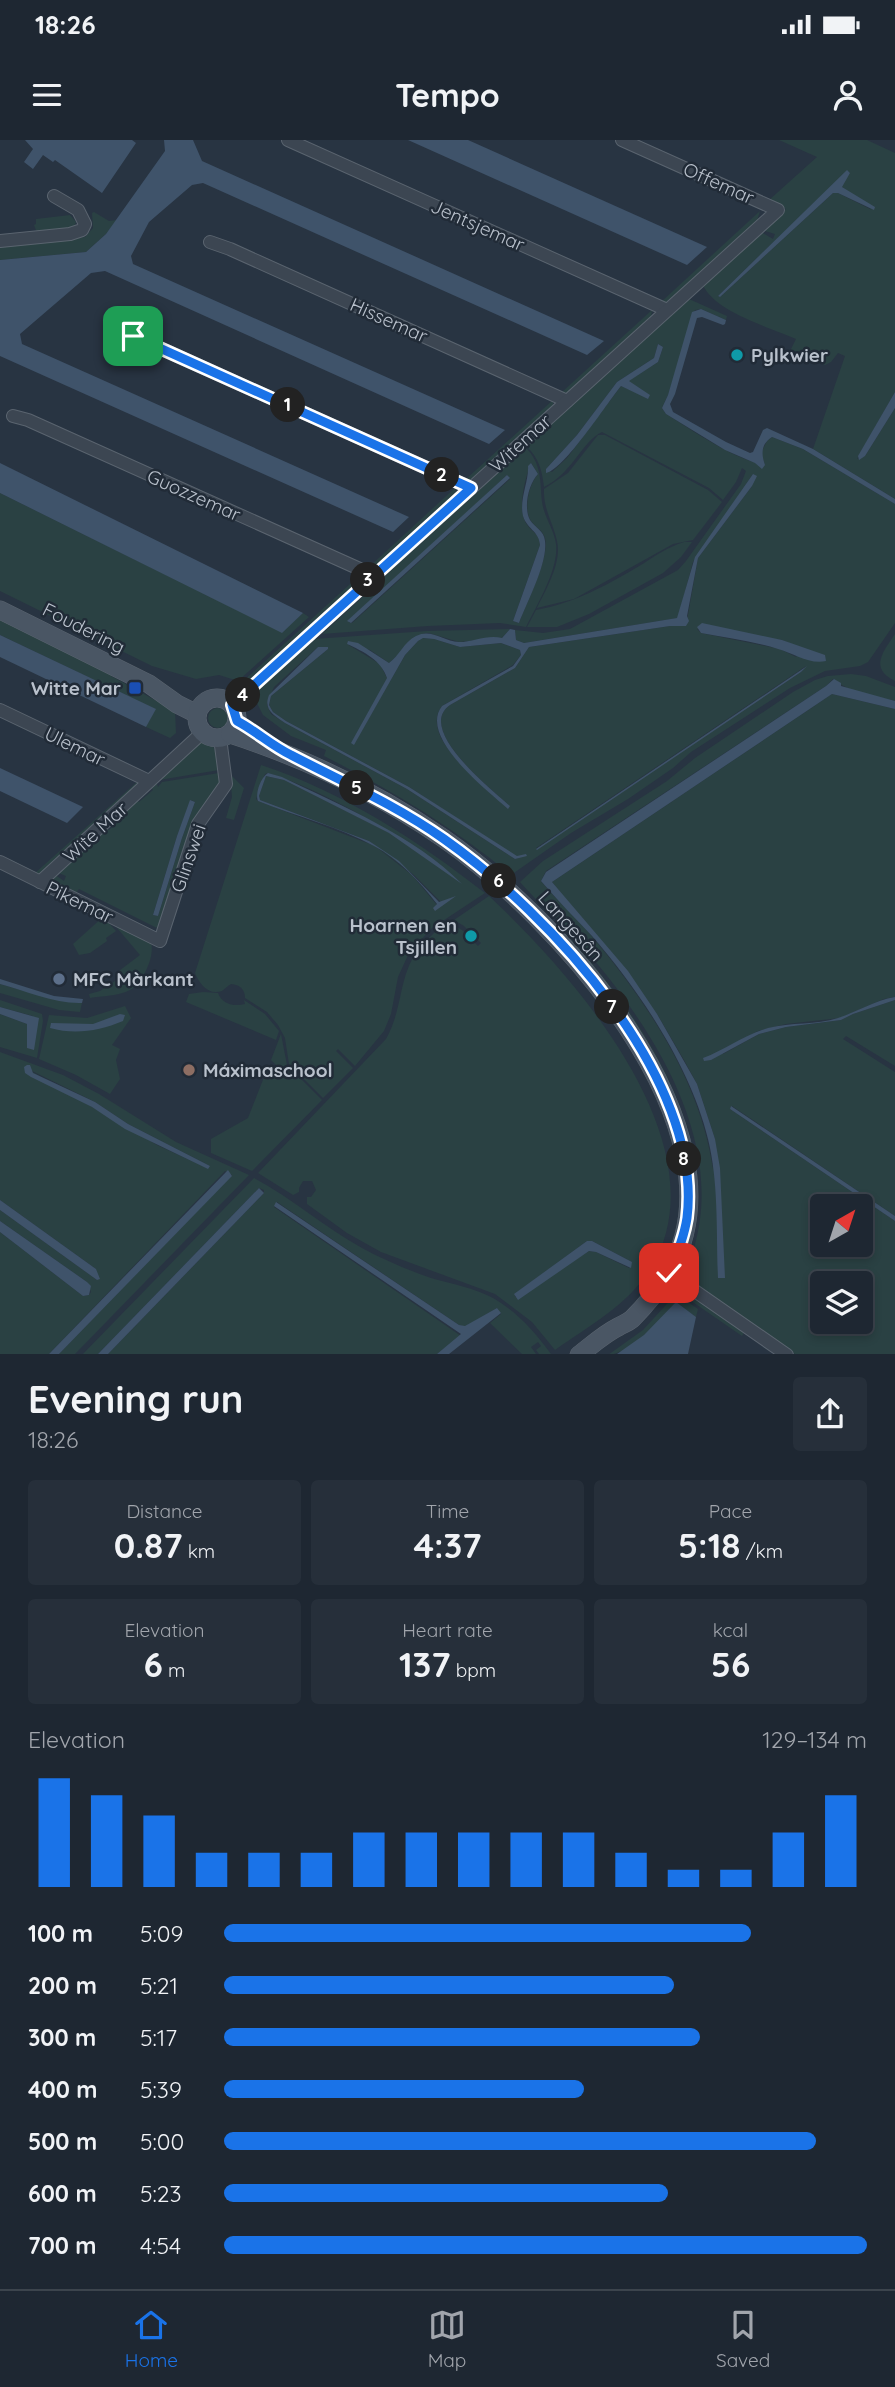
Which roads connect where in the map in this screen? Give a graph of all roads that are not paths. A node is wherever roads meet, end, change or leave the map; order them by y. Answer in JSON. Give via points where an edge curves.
{"nodes":[{"id":1,"x":288,"y":140,"type":"edge"},
{"id":2,"x":622,"y":140,"type":"edge"},
{"id":3,"x":54,"y":196,"type":"dead end"},
{"id":4,"x":778,"y":210,"type":"joint"},
{"id":5,"x":0,"y":240,"type":"edge"},
{"id":6,"x":210,"y":242,"type":"dead end"},
{"id":7,"x":667,"y":310,"type":"junction"},
{"id":8,"x":111,"y":329,"type":"dead end"},
{"id":9,"x":568,"y":401,"type":"junction"},
{"id":10,"x":13,"y":416,"type":"dead end"},
{"id":11,"x":471,"y":488,"type":"junction"},
{"id":12,"x":373,"y":575,"type":"junction"},
{"id":13,"x":0,"y":610,"type":"edge"},
{"id":14,"x":201,"y":709,"type":"junction"},
{"id":15,"x":0,"y":710,"type":"edge"},
{"id":16,"x":224,"y":726,"type":"junction"},
{"id":17,"x":149,"y":781,"type":"junction"},
{"id":18,"x":0,"y":862,"type":"edge"},
{"id":19,"x":40,"y":882,"type":"junction"},
{"id":20,"x":160,"y":941,"type":"joint"},
{"id":21,"x":669,"y":1273,"type":"junction"},
{"id":22,"x":579,"y":1354,"type":"edge"},
{"id":23,"x":787,"y":1354,"type":"edge"}],
"edges":[{"from":1,"to":7,"type":"street","name":"Jentsjemar"},
{"from":2,"to":4,"type":"street","name":"Offemar"},
{"from":3,"to":5,"type":"street","via":[[82,215],[82,230]]},
{"from":4,"to":7,"type":"street","name":"Witemar"},
{"from":6,"to":9,"type":"street","name":"Hissemar"},
{"from":7,"to":9,"type":"street","name":"Witemar"},
{"from":8,"to":11,"type":"street"},
{"from":9,"to":11,"type":"street","name":"Witemar"},
{"from":10,"to":12,"type":"street","name":"Guozzemar"},
{"from":11,"to":12,"type":"street","name":"Witemar"},
{"from":12,"to":16,"type":"street","name":"Witemar"},
{"from":13,"to":14,"type":"street","name":"Foudering"},
{"from":14,"to":16,"type":"street","via":[[197,721]]},
{"from":14,"to":16,"type":"street","name":"Foudering","via":[[215,698],[227,701]]},
{"from":15,"to":17,"type":"street","name":"Ulemar"},
{"from":16,"to":17,"type":"street","name":"Wite Mar"},
{"from":16,"to":20,"type":"street","name":"Glinswei","via":[[226,785],[198,824]]},
{"from":16,"to":21,"type":"street","name":"Langesân","via":[[400,811],[468,857],[533,912],[602,992],[660,1086],[680,1141],[687,1215]]},
{"from":17,"to":19,"type":"street","name":"Wite Mar"},
{"from":18,"to":19,"type":"street","name":"Pikemar"},
{"from":19,"to":20,"type":"street","name":"Pikemar"},
{"from":21,"to":22,"type":"street","name":"Langesân","via":[[633,1318]]},
{"from":21,"to":23,"type":"street"}]}
